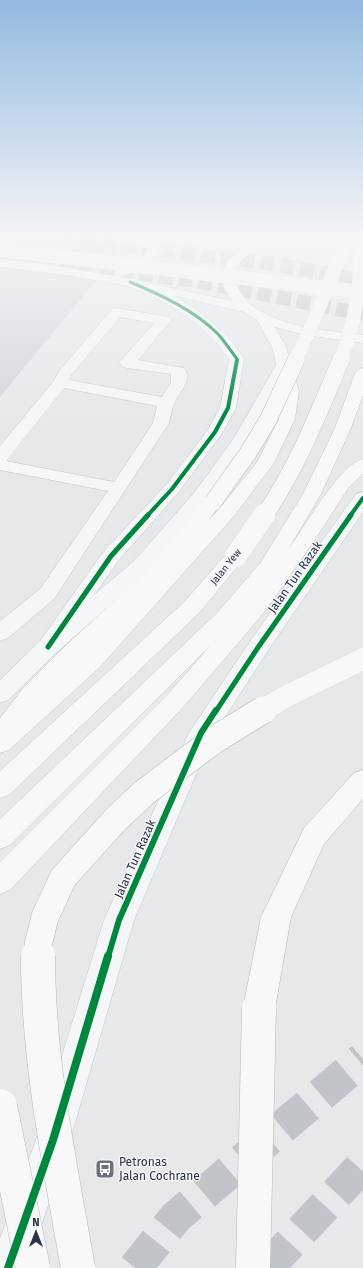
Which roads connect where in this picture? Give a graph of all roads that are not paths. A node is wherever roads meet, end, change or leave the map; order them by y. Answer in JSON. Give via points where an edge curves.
{"nodes":[{"id":1,"x":166,"y":297,"type":"edge"},
{"id":2,"x":197,"y":297,"type":"edge"},
{"id":3,"x":236,"y":297,"type":"edge"},
{"id":4,"x":323,"y":297,"type":"edge"},
{"id":5,"x":359,"y":297,"type":"edge"},
{"id":6,"x":257,"y":313,"type":"junction"},
{"id":7,"x":363,"y":339,"type":"edge"},
{"id":8,"x":284,"y":363,"type":"junction"},
{"id":9,"x":363,"y":373,"type":"edge"},
{"id":10,"x":60,"y":383,"type":"junction"},
{"id":11,"x":265,"y":396,"type":"junction"},
{"id":12,"x":166,"y":403,"type":"junction"},
{"id":13,"x":228,"y":408,"type":"junction"},
{"id":14,"x":0,"y":457,"type":"edge"},
{"id":15,"x":363,"y":464,"type":"edge"},
{"id":16,"x":0,"y":465,"type":"edge"},
{"id":17,"x":119,"y":488,"type":"junction"},
{"id":18,"x":363,"y":498,"type":"edge"},
{"id":19,"x":0,"y":633,"type":"edge"},
{"id":20,"x":48,"y":647,"type":"junction"},
{"id":21,"x":363,"y":659,"type":"edge"},
{"id":22,"x":0,"y":694,"type":"edge"},
{"id":23,"x":0,"y":737,"type":"edge"},
{"id":24,"x":0,"y":743,"type":"edge"},
{"id":25,"x":363,"y":781,"type":"edge"},
{"id":26,"x":0,"y":787,"type":"edge"},
{"id":27,"x":0,"y":837,"type":"edge"},
{"id":28,"x":0,"y":881,"type":"edge"},
{"id":29,"x":0,"y":1106,"type":"edge"},
{"id":30,"x":8,"y":1268,"type":"edge"},
{"id":31,"x":33,"y":1268,"type":"edge"},
{"id":32,"x":78,"y":1268,"type":"edge"},
{"id":33,"x":253,"y":1268,"type":"edge"}],
"edges":[{"from":1,"to":13,"type":"street","via":[[214,330],[237,358]]},
{"from":2,"to":6,"type":"main road"},
{"from":3,"to":6,"type":"main road","via":[[242,305]]},
{"from":4,"to":23,"type":"main road","bridge":true,"via":[[268,420],[185,539],[149,580],[47,677]]},
{"from":5,"to":26,"type":"main road","name":"Jalan Yew","bridge":true,"via":[[342,357],[290,474],[236,556],[192,607]]},
{"from":6,"to":7,"type":"main road","via":[[284,325],[315,334]]},
{"from":6,"to":8,"type":"main road","via":[[279,347]]},
{"from":8,"to":11,"type":"street"},
{"from":8,"to":24,"type":"main road","via":[[291,391],[287,419],[265,463],[227,512],[92,661]]},
{"from":9,"to":27,"type":"main road","via":[[343,428],[312,494],[268,566],[225,618]]},
{"from":10,"to":12,"type":"street"},
{"from":10,"to":12,"type":"street","via":[[65,373],[117,312],[164,320],[127,363],[179,372],[179,382]]},
{"from":10,"to":14,"type":"street"},
{"from":11,"to":13,"type":"street"},
{"from":11,"to":20,"type":"street","via":[[242,439],[201,497],[141,566]]},
{"from":12,"to":17,"type":"street","via":[[161,423]]},
{"from":13,"to":20,"type":"street","via":[[172,490],[111,556]]},
{"from":15,"to":28,"type":"main road","via":[[342,484],[258,605],[178,698]]},
{"from":16,"to":17,"type":"street"},
{"from":17,"to":19,"type":"street","via":[[47,594]]},
{"from":18,"to":30,"type":"street","name":"Jalan Tun Razak","via":[[201,733],[119,920],[53,1140]]},
{"from":20,"to":22,"type":"street"},
{"from":21,"to":32,"type":"main road","bridge":true,"via":[[285,697],[214,740],[145,792],[116,819],[60,884],[38,945],[38,994],[47,1092]]},
{"from":25,"to":33,"type":"main road","bridge":true,"via":[[314,836],[276,917],[260,1008]]},
{"from":29,"to":31,"type":"main road","bridge":true}]}
